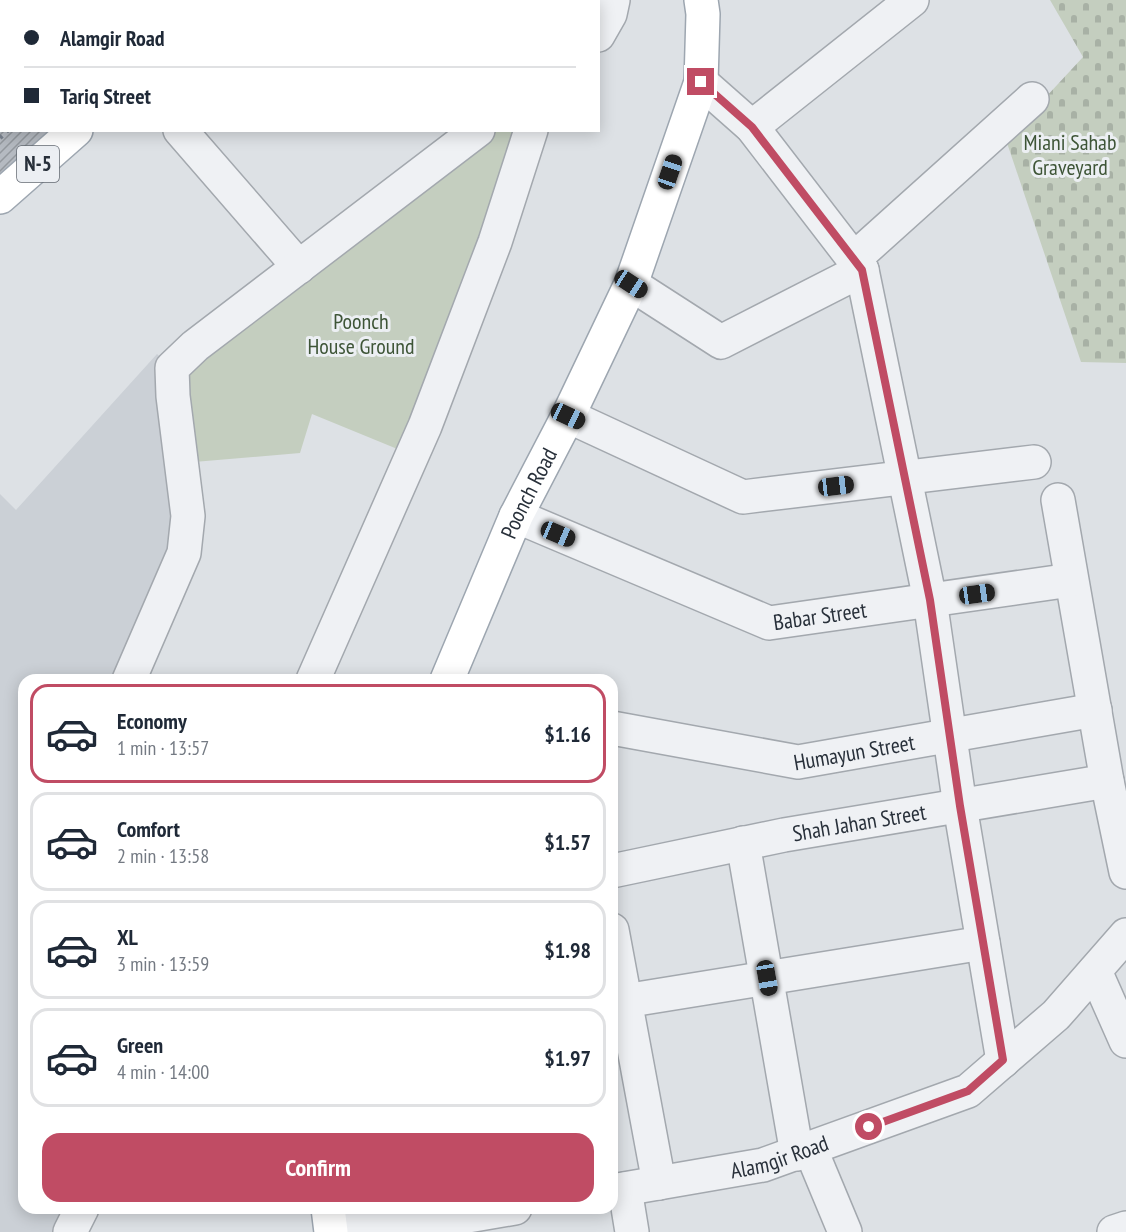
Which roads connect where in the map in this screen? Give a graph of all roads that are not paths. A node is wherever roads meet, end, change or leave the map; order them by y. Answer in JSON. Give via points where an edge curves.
{"nodes":[{"id":1,"x":612,"y":0,"type":"edge"},
{"id":2,"x":701,"y":0,"type":"edge"},
{"id":3,"x":912,"y":0,"type":"edge"},
{"id":4,"x":600,"y":32,"type":"edge"},
{"id":5,"x":701,"y":82,"type":"junction"},
{"id":6,"x":1032,"y":99,"type":"dead end"},
{"id":7,"x":752,"y":127,"type":"junction"},
{"id":8,"x":74,"y":132,"type":"edge"},
{"id":9,"x":182,"y":132,"type":"edge"},
{"id":10,"x":475,"y":132,"type":"edge"},
{"id":11,"x":530,"y":132,"type":"edge"},
{"id":12,"x":0,"y":196,"type":"edge"},
{"id":13,"x":858,"y":265,"type":"junction"},
{"id":14,"x":299,"y":267,"type":"junction"},
{"id":15,"x":631,"y":284,"type":"junction"},
{"id":16,"x":568,"y":416,"type":"junction"},
{"id":17,"x":1034,"y":462,"type":"dead end"},
{"id":18,"x":905,"y":478,"type":"junction"},
{"id":19,"x":1058,"y":500,"type":"dead end"},
{"id":20,"x":516,"y":516,"type":"junction"},
{"id":21,"x":1071,"y":580,"type":"junction"},
{"id":22,"x":930,"y":600,"type":"junction"},
{"id":23,"x":132,"y":674,"type":"edge"},
{"id":24,"x":316,"y":674,"type":"edge"},
{"id":25,"x":450,"y":674,"type":"edge"},
{"id":26,"x":1095,"y":710,"type":"junction"},
{"id":27,"x":618,"y":729,"type":"edge"},
{"id":28,"x":950,"y":737,"type":"junction"},
{"id":29,"x":1107,"y":781,"type":"junction"},
{"id":30,"x":960,"y":806,"type":"junction"},
{"id":31,"x":743,"y":843,"type":"junction"},
{"id":32,"x":618,"y":870,"type":"edge"},
{"id":33,"x":1126,"y":872,"type":"edge"},
{"id":34,"x":1126,"y":935,"type":"edge"},
{"id":35,"x":983,"y":944,"type":"junction"},
{"id":36,"x":1095,"y":971,"type":"junction"},
{"id":37,"x":767,"y":978,"type":"junction"},
{"id":38,"x":619,"y":1002,"type":"edge"},
{"id":39,"x":1126,"y":1041,"type":"edge"},
{"id":40,"x":1003,"y":1060,"type":"junction"},
{"id":41,"x":803,"y":1151,"type":"junction"},
{"id":42,"x":659,"y":1183,"type":"junction"},
{"id":43,"x":618,"y":1190,"type":"edge"},
{"id":44,"x":79,"y":1214,"type":"edge"},
{"id":45,"x":480,"y":1214,"type":"edge"},
{"id":46,"x":330,"y":1221,"type":"edge"},
{"id":47,"x":1126,"y":1227,"type":"edge"},
{"id":48,"x":70,"y":1232,"type":"edge"},
{"id":49,"x":632,"y":1232,"type":"edge"},
{"id":50,"x":845,"y":1232,"type":"edge"},
{"id":51,"x":1114,"y":1232,"type":"edge"}],
"edges":[{"from":1,"to":4,"type":"street","via":[[610,14]]},
{"from":2,"to":5,"type":"main road","name":"Poonch Road"},
{"from":3,"to":7,"type":"street"},
{"from":5,"to":7,"type":"street"},
{"from":5,"to":15,"type":"main road","name":"Poonch Road"},
{"from":6,"to":13,"type":"street"},
{"from":7,"to":13,"type":"street"},
{"from":8,"to":12,"type":"main road","number":"N-5"},
{"from":9,"to":14,"type":"street"},
{"from":10,"to":14,"type":"street"},
{"from":11,"to":24,"type":"street","via":[[495,242],[425,426]]},
{"from":13,"to":15,"type":"street","via":[[721,342]]},
{"from":13,"to":18,"type":"street"},
{"from":14,"to":23,"type":"street","via":[[172,368],[188,516],[184,553]]},
{"from":15,"to":16,"type":"main road","name":"Poonch Road"},
{"from":16,"to":18,"type":"street","via":[[743,497]]},
{"from":16,"to":20,"type":"main road","name":"Poonch Road"},
{"from":17,"to":18,"type":"street"},
{"from":18,"to":22,"type":"street"},
{"from":19,"to":21,"type":"street"},
{"from":20,"to":22,"type":"street","name":"Babar Street","via":[[769,623]]},
{"from":20,"to":25,"type":"main road","name":"Poonch Road"},
{"from":21,"to":22,"type":"street","name":"Babar Street"},
{"from":21,"to":26,"type":"street"},
{"from":22,"to":28,"type":"street"},
{"from":26,"to":28,"type":"street","name":"Humayun Street"},
{"from":26,"to":29,"type":"street"},
{"from":27,"to":28,"type":"street","name":"Humayun Street","via":[[798,762]]},
{"from":28,"to":30,"type":"street"},
{"from":29,"to":30,"type":"street","name":"Shah Jahan Street"},
{"from":29,"to":33,"type":"street"},
{"from":30,"to":31,"type":"street","name":"Shah Jahan Street"},
{"from":30,"to":35,"type":"street"},
{"from":31,"to":32,"type":"street","name":"Shah Jahan Street"},
{"from":31,"to":37,"type":"street"},
{"from":34,"to":36,"type":"street","name":"Alamgir Road"},
{"from":35,"to":37,"type":"street"},
{"from":35,"to":40,"type":"street"},
{"from":36,"to":39,"type":"street"},
{"from":36,"to":40,"type":"street","name":"Alamgir Road","via":[[1056,1015]]},
{"from":37,"to":38,"type":"street"},
{"from":37,"to":41,"type":"street"},
{"from":38,"to":42,"type":"street"},
{"from":40,"to":41,"type":"street","name":"Alamgir Road","via":[[968,1091]]},
{"from":41,"to":42,"type":"street","name":"Alamgir Road","via":[[764,1165]]},
{"from":41,"to":50,"type":"street"},
{"from":42,"to":43,"type":"street","name":"Alamgir Road"},
{"from":43,"to":49,"type":"street"},
{"from":44,"to":48,"type":"street"},
{"from":45,"to":46,"type":"street","via":[[444,1220]]},
{"from":47,"to":51,"type":"street"}]}
